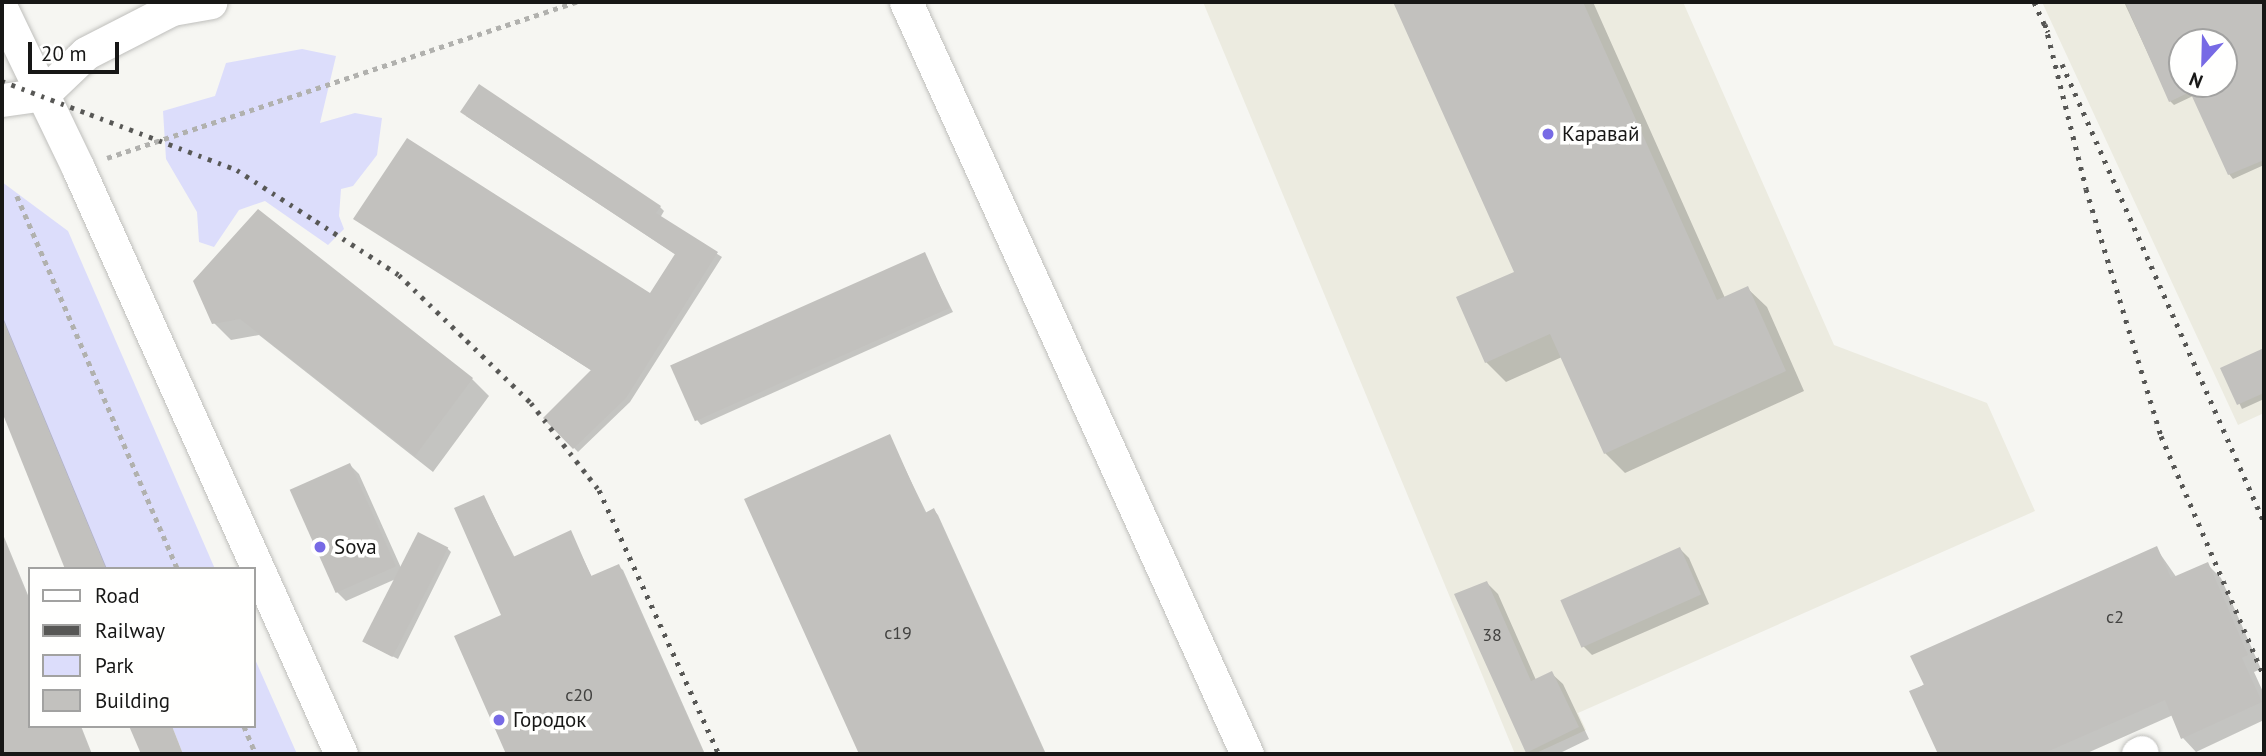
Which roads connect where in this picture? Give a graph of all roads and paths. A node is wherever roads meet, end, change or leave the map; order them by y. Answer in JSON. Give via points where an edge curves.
{"nodes":[{"id":1,"x":210,"y":2,"type":"edge"},
{"id":2,"x":578,"y":2,"type":"edge"},
{"id":3,"x":906,"y":2,"type":"edge"},
{"id":4,"x":2,"y":10,"type":"edge"},
{"id":5,"x":43,"y":94,"type":"junction"},
{"id":6,"x":2,"y":100,"type":"edge"},
{"id":7,"x":78,"y":168,"type":"junction"},
{"id":8,"x":17,"y":196,"type":"dead end"},
{"id":9,"x":177,"y":567,"type":"edge"},
{"id":10,"x":245,"y":728,"type":"edge"},
{"id":11,"x":256,"y":754,"type":"edge"},
{"id":12,"x":341,"y":754,"type":"edge"},
{"id":13,"x":1247,"y":754,"type":"edge"}],
"edges":[{"from":1,"to":5,"type":"street","via":[[172,9],[86,53]]},
{"from":2,"to":7,"type":"path"},
{"from":3,"to":13,"type":"street"},
{"from":4,"to":5,"type":"street"},
{"from":5,"to":6,"type":"street"},
{"from":5,"to":7,"type":"street"},
{"from":7,"to":12,"type":"street"},
{"from":8,"to":9,"type":"path"},
{"from":10,"to":11,"type":"path"}]}
